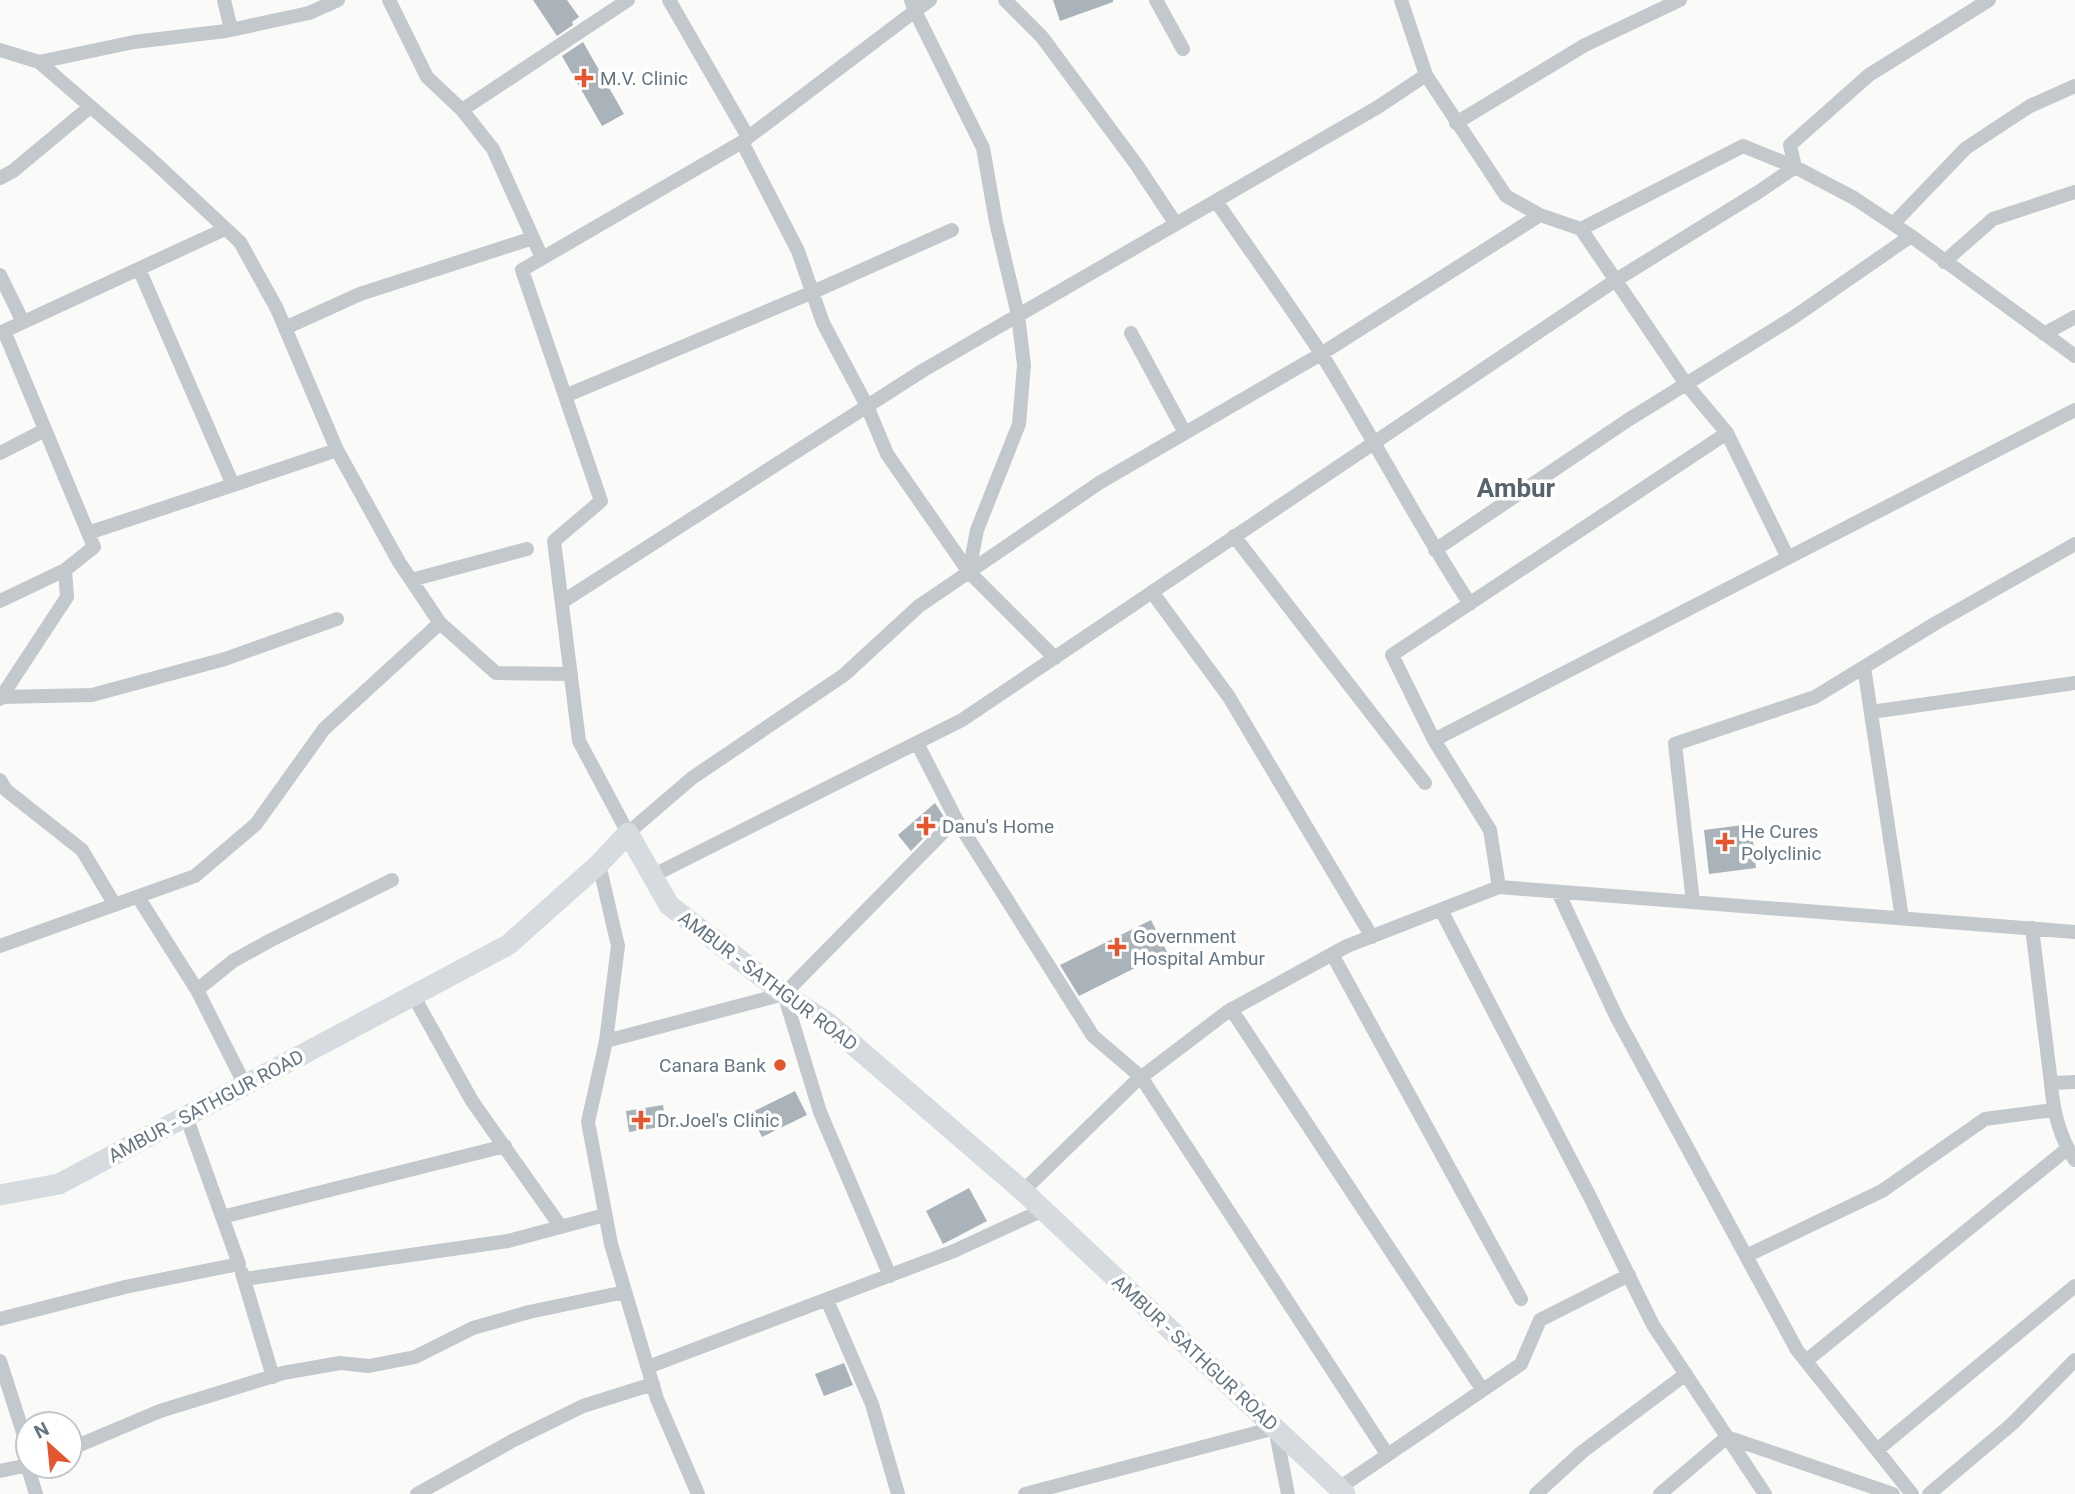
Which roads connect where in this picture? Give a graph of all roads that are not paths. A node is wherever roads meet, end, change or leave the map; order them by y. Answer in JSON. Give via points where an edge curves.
{"nodes":[{"id":1,"x":224,"y":0,"type":"edge"},
{"id":2,"x":338,"y":0,"type":"edge"},
{"id":3,"x":389,"y":0,"type":"edge"},
{"id":4,"x":628,"y":0,"type":"edge"},
{"id":5,"x":669,"y":0,"type":"edge"},
{"id":6,"x":930,"y":0,"type":"edge"},
{"id":7,"x":1006,"y":0,"type":"edge"},
{"id":8,"x":1156,"y":0,"type":"edge"},
{"id":9,"x":1401,"y":0,"type":"edge"},
{"id":10,"x":1680,"y":0,"type":"edge"},
{"id":11,"x":1989,"y":0,"type":"edge"},
{"id":12,"x":913,"y":5,"type":"edge"},
{"id":13,"x":231,"y":29,"type":"junction"},
{"id":14,"x":1183,"y":49,"type":"dead end"},
{"id":15,"x":0,"y":50,"type":"edge"},
{"id":16,"x":39,"y":62,"type":"junction"},
{"id":17,"x":1426,"y":75,"type":"junction"},
{"id":18,"x":2075,"y":86,"type":"edge"},
{"id":19,"x":90,"y":107,"type":"junction"},
{"id":20,"x":462,"y":110,"type":"junction"},
{"id":21,"x":1456,"y":123,"type":"junction"},
{"id":22,"x":745,"y":139,"type":"junction"},
{"id":23,"x":1795,"y":167,"type":"junction"},
{"id":24,"x":0,"y":178,"type":"edge"},
{"id":25,"x":2075,"y":192,"type":"edge"},
{"id":26,"x":1216,"y":201,"type":"junction"},
{"id":27,"x":1540,"y":215,"type":"junction"},
{"id":28,"x":1176,"y":224,"type":"junction"},
{"id":29,"x":1893,"y":224,"type":"junction"},
{"id":30,"x":226,"y":229,"type":"junction"},
{"id":31,"x":1581,"y":229,"type":"junction"},
{"id":32,"x":952,"y":230,"type":"dead end"},
{"id":33,"x":1911,"y":236,"type":"junction"},
{"id":34,"x":533,"y":238,"type":"junction"},
{"id":35,"x":542,"y":258,"type":"junction"},
{"id":36,"x":1944,"y":262,"type":"junction"},
{"id":37,"x":139,"y":269,"type":"junction"},
{"id":38,"x":0,"y":275,"type":"edge"},
{"id":39,"x":1616,"y":280,"type":"junction"},
{"id":40,"x":813,"y":292,"type":"junction"},
{"id":41,"x":1018,"y":315,"type":"junction"},
{"id":42,"x":2075,"y":317,"type":"edge"},
{"id":43,"x":23,"y":322,"type":"junction"},
{"id":44,"x":285,"y":328,"type":"junction"},
{"id":45,"x":2,"y":332,"type":"edge"},
{"id":46,"x":1131,"y":333,"type":"dead end"},
{"id":47,"x":2044,"y":334,"type":"junction"},
{"id":48,"x":1321,"y":354,"type":"junction"},
{"id":49,"x":2075,"y":356,"type":"edge"},
{"id":50,"x":1686,"y":384,"type":"junction"},
{"id":51,"x":565,"y":396,"type":"junction"},
{"id":52,"x":867,"y":407,"type":"junction"},
{"id":53,"x":2075,"y":410,"type":"edge"},
{"id":54,"x":45,"y":430,"type":"junction"},
{"id":55,"x":1185,"y":433,"type":"junction"},
{"id":56,"x":1727,"y":433,"type":"junction"},
{"id":57,"x":1374,"y":442,"type":"junction"},
{"id":58,"x":337,"y":450,"type":"junction"},
{"id":59,"x":0,"y":453,"type":"edge"},
{"id":60,"x":233,"y":485,"type":"junction"},
{"id":61,"x":88,"y":533,"type":"junction"},
{"id":62,"x":1234,"y":536,"type":"junction"},
{"id":63,"x":2075,"y":544,"type":"edge"},
{"id":64,"x":527,"y":549,"type":"dead end"},
{"id":65,"x":1435,"y":550,"type":"junction"},
{"id":66,"x":1788,"y":558,"type":"junction"},
{"id":67,"x":65,"y":570,"type":"junction"},
{"id":68,"x":969,"y":572,"type":"junction"},
{"id":69,"x":411,"y":580,"type":"junction"},
{"id":70,"x":1152,"y":592,"type":"junction"},
{"id":71,"x":0,"y":601,"type":"edge"},
{"id":72,"x":562,"y":602,"type":"junction"},
{"id":73,"x":1470,"y":604,"type":"junction"},
{"id":74,"x":337,"y":619,"type":"dead end"},
{"id":75,"x":440,"y":623,"type":"junction"},
{"id":76,"x":1055,"y":658,"type":"junction"},
{"id":77,"x":1864,"y":667,"type":"junction"},
{"id":78,"x":570,"y":674,"type":"junction"},
{"id":79,"x":2075,"y":683,"type":"edge"},
{"id":80,"x":1,"y":698,"type":"edge"},
{"id":81,"x":1871,"y":712,"type":"junction"},
{"id":82,"x":1434,"y":740,"type":"junction"},
{"id":83,"x":917,"y":743,"type":"junction"},
{"id":84,"x":0,"y":780,"type":"edge"},
{"id":85,"x":1425,"y":783,"type":"dead end"},
{"id":86,"x":956,"y":819,"type":"junction"},
{"id":87,"x":628,"y":833,"type":"junction"},
{"id":88,"x":599,"y":864,"type":"junction"},
{"id":89,"x":652,"y":876,"type":"junction"},
{"id":90,"x":393,"y":880,"type":"dead end"},
{"id":91,"x":1499,"y":887,"type":"junction"},
{"id":92,"x":1558,"y":892,"type":"junction"},
{"id":93,"x":138,"y":897,"type":"junction"},
{"id":94,"x":1693,"y":902,"type":"junction"},
{"id":95,"x":115,"y":905,"type":"junction"},
{"id":96,"x":1441,"y":910,"type":"junction"},
{"id":97,"x":1902,"y":918,"type":"junction"},
{"id":98,"x":2032,"y":928,"type":"junction"},
{"id":99,"x":2075,"y":932,"type":"edge"},
{"id":100,"x":1372,"y":937,"type":"junction"},
{"id":101,"x":0,"y":946,"type":"edge"},
{"id":102,"x":1332,"y":954,"type":"junction"},
{"id":103,"x":197,"y":990,"type":"junction"},
{"id":104,"x":784,"y":994,"type":"junction"},
{"id":105,"x":413,"y":996,"type":"junction"},
{"id":106,"x":1231,"y":1009,"type":"junction"},
{"id":107,"x":606,"y":1041,"type":"junction"},
{"id":108,"x":1141,"y":1077,"type":"junction"},
{"id":109,"x":2075,"y":1082,"type":"edge"},
{"id":110,"x":2051,"y":1083,"type":"junction"},
{"id":111,"x":245,"y":1085,"type":"junction"},
{"id":112,"x":2053,"y":1110,"type":"junction"},
{"id":113,"x":186,"y":1116,"type":"junction"},
{"id":114,"x":505,"y":1146,"type":"junction"},
{"id":115,"x":2071,"y":1155,"type":"edge"},
{"id":116,"x":1023,"y":1191,"type":"junction"},
{"id":117,"x":0,"y":1195,"type":"edge"},
{"id":118,"x":1043,"y":1210,"type":"junction"},
{"id":119,"x":605,"y":1215,"type":"junction"},
{"id":120,"x":222,"y":1217,"type":"junction"},
{"id":121,"x":561,"y":1227,"type":"junction"},
{"id":122,"x":1746,"y":1256,"type":"junction"},
{"id":123,"x":239,"y":1264,"type":"junction"},
{"id":124,"x":1629,"y":1275,"type":"junction"},
{"id":125,"x":890,"y":1276,"type":"junction"},
{"id":126,"x":244,"y":1279,"type":"junction"},
{"id":127,"x":2075,"y":1286,"type":"edge"},
{"id":128,"x":625,"y":1292,"type":"junction"},
{"id":129,"x":1521,"y":1299,"type":"dead end"},
{"id":130,"x":827,"y":1300,"type":"junction"},
{"id":131,"x":0,"y":1319,"type":"edge"},
{"id":132,"x":2075,"y":1360,"type":"edge"},
{"id":133,"x":0,"y":1361,"type":"edge"},
{"id":134,"x":1806,"y":1361,"type":"junction"},
{"id":135,"x":648,"y":1367,"type":"junction"},
{"id":136,"x":1686,"y":1374,"type":"junction"},
{"id":137,"x":272,"y":1377,"type":"junction"},
{"id":138,"x":653,"y":1384,"type":"junction"},
{"id":139,"x":1482,"y":1389,"type":"junction"},
{"id":140,"x":16,"y":1410,"type":"edge"},
{"id":141,"x":1275,"y":1428,"type":"junction"},
{"id":142,"x":1727,"y":1437,"type":"junction"},
{"id":143,"x":84,"y":1443,"type":"edge"},
{"id":144,"x":1877,"y":1450,"type":"junction"},
{"id":145,"x":1387,"y":1454,"type":"junction"},
{"id":146,"x":1342,"y":1491,"type":"edge"},
{"id":147,"x":423,"y":1493,"type":"edge"},
{"id":148,"x":698,"y":1494,"type":"edge"},
{"id":149,"x":898,"y":1494,"type":"edge"},
{"id":150,"x":1025,"y":1494,"type":"edge"},
{"id":151,"x":1288,"y":1494,"type":"edge"},
{"id":152,"x":1536,"y":1494,"type":"edge"},
{"id":153,"x":1660,"y":1494,"type":"edge"},
{"id":154,"x":1765,"y":1494,"type":"edge"},
{"id":155,"x":1893,"y":1494,"type":"edge"},
{"id":156,"x":1912,"y":1494,"type":"edge"},
{"id":157,"x":1929,"y":1494,"type":"edge"}],
"edges":[{"from":1,"to":13,"type":"street"},
{"from":2,"to":13,"type":"street","via":[[309,13]]},
{"from":3,"to":20,"type":"street","via":[[427,78]]},
{"from":4,"to":20,"type":"street"},
{"from":5,"to":22,"type":"street"},
{"from":6,"to":12,"type":"street"},
{"from":7,"to":28,"type":"street","via":[[1042,37]]},
{"from":8,"to":14,"type":"street"},
{"from":9,"to":17,"type":"street"},
{"from":10,"to":21,"type":"street","via":[[1585,45]]},
{"from":11,"to":23,"type":"street","via":[[1869,75],[1790,145]]},
{"from":12,"to":22,"type":"street"},
{"from":12,"to":41,"type":"street","via":[[983,148]]},
{"from":13,"to":16,"type":"street","via":[[134,42]]},
{"from":15,"to":16,"type":"street"},
{"from":16,"to":19,"type":"street"},
{"from":17,"to":21,"type":"street"},
{"from":17,"to":26,"type":"street"},
{"from":18,"to":29,"type":"street","via":[[2030,106],[1966,148]]},
{"from":19,"to":24,"type":"street"},
{"from":19,"to":30,"type":"street"},
{"from":20,"to":34,"type":"street","via":[[493,149]]},
{"from":21,"to":27,"type":"street","via":[[1506,196]]},
{"from":22,"to":35,"type":"street"},
{"from":22,"to":40,"type":"street"},
{"from":23,"to":29,"type":"street"},
{"from":23,"to":31,"type":"street","via":[[1743,146]]},
{"from":23,"to":39,"type":"street"},
{"from":25,"to":36,"type":"street","via":[[1993,219]]},
{"from":26,"to":28,"type":"street"},
{"from":26,"to":48,"type":"street"},
{"from":27,"to":31,"type":"street"},
{"from":27,"to":48,"type":"street"},
{"from":28,"to":41,"type":"street"},
{"from":29,"to":33,"type":"street"},
{"from":30,"to":37,"type":"street"},
{"from":30,"to":44,"type":"street","via":[[240,242]]},
{"from":31,"to":39,"type":"street"},
{"from":32,"to":40,"type":"street"},
{"from":33,"to":36,"type":"street"},
{"from":33,"to":50,"type":"street"},
{"from":34,"to":35,"type":"street"},
{"from":34,"to":44,"type":"street","via":[[360,294]]},
{"from":35,"to":51,"type":"street","via":[[522,270]]},
{"from":36,"to":47,"type":"street"},
{"from":37,"to":43,"type":"street"},
{"from":37,"to":60,"type":"street"},
{"from":38,"to":43,"type":"street"},
{"from":39,"to":50,"type":"street"},
{"from":39,"to":57,"type":"street"},
{"from":40,"to":51,"type":"street"},
{"from":40,"to":52,"type":"street","via":[[823,323]]},
{"from":41,"to":52,"type":"street"},
{"from":41,"to":68,"type":"street","via":[[1024,365],[1019,424],[977,530]]},
{"from":42,"to":47,"type":"street"},
{"from":43,"to":45,"type":"street"},
{"from":44,"to":58,"type":"street"},
{"from":45,"to":54,"type":"street"},
{"from":46,"to":55,"type":"street"},
{"from":47,"to":49,"type":"street"},
{"from":48,"to":55,"type":"street"},
{"from":48,"to":57,"type":"street"},
{"from":50,"to":56,"type":"street"},
{"from":50,"to":65,"type":"street"},
{"from":51,"to":72,"type":"street","via":[[601,501],[554,541]]},
{"from":52,"to":68,"type":"street","via":[[887,454]]},
{"from":52,"to":72,"type":"street"},
{"from":53,"to":66,"type":"street"},
{"from":54,"to":59,"type":"street"},
{"from":54,"to":61,"type":"street"},
{"from":55,"to":68,"type":"street","via":[[1099,483]]},
{"from":56,"to":66,"type":"street"},
{"from":56,"to":73,"type":"street"},
{"from":57,"to":62,"type":"street"},
{"from":57,"to":65,"type":"street"},
{"from":58,"to":60,"type":"street"},
{"from":58,"to":69,"type":"street"},
{"from":60,"to":61,"type":"street"},
{"from":61,"to":67,"type":"street","via":[[94,547]]},
{"from":62,"to":70,"type":"street"},
{"from":62,"to":85,"type":"street"},
{"from":63,"to":77,"type":"street"},
{"from":64,"to":69,"type":"street"},
{"from":65,"to":73,"type":"street"},
{"from":66,"to":82,"type":"street"},
{"from":67,"to":71,"type":"street"},
{"from":67,"to":80,"type":"street","via":[[67,597]]},
{"from":68,"to":76,"type":"street"},
{"from":68,"to":87,"type":"street","via":[[919,607],[844,675],[692,778]]},
{"from":69,"to":75,"type":"street"},
{"from":70,"to":76,"type":"street"},
{"from":70,"to":100,"type":"street","via":[[1229,697]]},
{"from":72,"to":78,"type":"street"},
{"from":73,"to":82,"type":"street","via":[[1392,655]]},
{"from":74,"to":80,"type":"street","via":[[225,659],[92,695]]},
{"from":75,"to":78,"type":"street","via":[[496,673]]},
{"from":75,"to":93,"type":"street","via":[[324,729],[256,824],[195,876]]},
{"from":76,"to":83,"type":"street","via":[[962,720]]},
{"from":77,"to":81,"type":"street"},
{"from":77,"to":94,"type":"street","via":[[1815,697],[1675,744]]},
{"from":78,"to":87,"type":"street","via":[[579,741]]},
{"from":79,"to":81,"type":"street"},
{"from":81,"to":97,"type":"street"},
{"from":82,"to":91,"type":"street","via":[[1490,830]]},
{"from":83,"to":86,"type":"street"},
{"from":83,"to":89,"type":"street"},
{"from":84,"to":95,"type":"street","via":[[6,790],[82,849]]},
{"from":86,"to":104,"type":"street"},
{"from":86,"to":108,"type":"street","via":[[1093,1036]]},
{"from":87,"to":88,"type":"main road","name":"AMBUR - SATHGUR ROAD"},
{"from":87,"to":89,"type":"main road","name":"AMBUR - SATHGUR ROAD"},
{"from":88,"to":105,"type":"main road","name":"AMBUR - SATHGUR ROAD","via":[[508,945]]},
{"from":88,"to":107,"type":"street","via":[[618,946]]},
{"from":89,"to":104,"type":"main road","name":"AMBUR - SATHGUR ROAD","via":[[669,905]]},
{"from":90,"to":103,"type":"street","via":[[233,961]]},
{"from":91,"to":92,"type":"street"},
{"from":91,"to":96,"type":"street"},
{"from":92,"to":94,"type":"street"},
{"from":92,"to":122,"type":"street","via":[[1617,1018]]},
{"from":93,"to":95,"type":"street"},
{"from":93,"to":103,"type":"street"},
{"from":94,"to":97,"type":"street"},
{"from":95,"to":101,"type":"street"},
{"from":96,"to":100,"type":"street"},
{"from":96,"to":124,"type":"street"},
{"from":97,"to":98,"type":"street"},
{"from":98,"to":99,"type":"street"},
{"from":98,"to":110,"type":"street"},
{"from":100,"to":102,"type":"street"},
{"from":102,"to":106,"type":"street"},
{"from":102,"to":129,"type":"street"},
{"from":103,"to":111,"type":"street"},
{"from":104,"to":107,"type":"street"},
{"from":104,"to":116,"type":"main road","name":"AMBUR - SATHGUR ROAD","via":[[828,1023]]},
{"from":104,"to":125,"type":"street","via":[[820,1112]]},
{"from":105,"to":111,"type":"main road","name":"AMBUR - SATHGUR ROAD"},
{"from":105,"to":114,"type":"street","via":[[472,1101]]},
{"from":106,"to":108,"type":"street"},
{"from":106,"to":139,"type":"street"},
{"from":107,"to":119,"type":"street","via":[[588,1122]]},
{"from":108,"to":116,"type":"street"},
{"from":108,"to":145,"type":"street"},
{"from":109,"to":110,"type":"street"},
{"from":110,"to":112,"type":"street"},
{"from":111,"to":113,"type":"main road","name":"AMBUR - SATHGUR ROAD"},
{"from":112,"to":115,"type":"street"},
{"from":112,"to":122,"type":"street","via":[[1985,1119],[1882,1191]]},
{"from":113,"to":117,"type":"main road","name":"AMBUR - SATHGUR ROAD","via":[[59,1184]]},
{"from":113,"to":120,"type":"street"},
{"from":114,"to":120,"type":"street"},
{"from":114,"to":121,"type":"street"},
{"from":115,"to":134,"type":"street"},
{"from":116,"to":118,"type":"main road","name":"AMBUR - SATHGUR ROAD"},
{"from":118,"to":125,"type":"street"},
{"from":118,"to":141,"type":"main road","name":"AMBUR - SATHGUR ROAD"},
{"from":119,"to":121,"type":"street"},
{"from":119,"to":128,"type":"street"},
{"from":120,"to":123,"type":"street"},
{"from":121,"to":126,"type":"street","via":[[508,1241]]},
{"from":122,"to":134,"type":"street"},
{"from":123,"to":126,"type":"street"},
{"from":123,"to":131,"type":"street"},
{"from":124,"to":136,"type":"street","via":[[1653,1325]]},
{"from":124,"to":139,"type":"street","via":[[1540,1320],[1521,1364]]},
{"from":125,"to":130,"type":"street"},
{"from":126,"to":137,"type":"street"},
{"from":127,"to":144,"type":"street"},
{"from":128,"to":135,"type":"street"},
{"from":128,"to":137,"type":"street","via":[[473,1328],[415,1357],[369,1366],[340,1363]]},
{"from":130,"to":135,"type":"street"},
{"from":130,"to":149,"type":"street","via":[[872,1405]]},
{"from":132,"to":157,"type":"street","via":[[2012,1424]]},
{"from":133,"to":140,"type":"street"},
{"from":134,"to":144,"type":"street"},
{"from":135,"to":138,"type":"street"},
{"from":136,"to":142,"type":"street"},
{"from":136,"to":152,"type":"street","via":[[1582,1452]]},
{"from":137,"to":143,"type":"street","via":[[160,1411]]},
{"from":138,"to":147,"type":"street","via":[[583,1406]]},
{"from":138,"to":148,"type":"street"},
{"from":139,"to":145,"type":"street"},
{"from":141,"to":146,"type":"main road","name":"AMBUR - SATHGUR ROAD"},
{"from":141,"to":150,"type":"street"},
{"from":141,"to":151,"type":"street"},
{"from":142,"to":153,"type":"street"},
{"from":142,"to":154,"type":"street"},
{"from":142,"to":155,"type":"street"},
{"from":144,"to":156,"type":"street"},
{"from":145,"to":146,"type":"street"}]}
